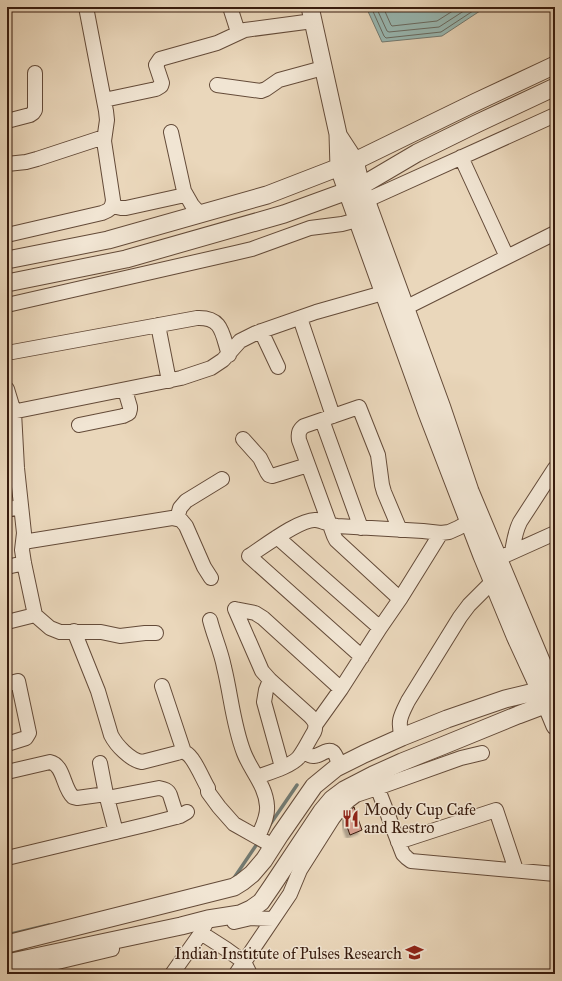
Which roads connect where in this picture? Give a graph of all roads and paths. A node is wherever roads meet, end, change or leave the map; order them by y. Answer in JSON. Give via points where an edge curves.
{"nodes":[{"id":1,"x":86,"y":7,"type":"edge"},
{"id":2,"x":230,"y":7,"type":"edge"},
{"id":3,"x":312,"y":14,"type":"edge"},
{"id":4,"x":238,"y":32,"type":"junction"},
{"id":5,"x":555,"y":65,"type":"edge"},
{"id":6,"x":324,"y":68,"type":"junction"},
{"id":7,"x":35,"y":73,"type":"dead end"},
{"id":8,"x":217,"y":86,"type":"dead end"},
{"id":9,"x":555,"y":87,"type":"edge"},
{"id":10,"x":104,"y":100,"type":"junction"},
{"id":11,"x":555,"y":115,"type":"edge"},
{"id":12,"x":7,"y":121,"type":"edge"},
{"id":13,"x":172,"y":132,"type":"dead end"},
{"id":14,"x":338,"y":134,"type":"junction"},
{"id":15,"x":104,"y":137,"type":"junction"},
{"id":16,"x":461,"y":157,"type":"junction"},
{"id":17,"x":355,"y":161,"type":"junction"},
{"id":18,"x":7,"y":164,"type":"edge"},
{"id":19,"x":339,"y":168,"type":"junction"},
{"id":20,"x":358,"y":192,"type":"junction"},
{"id":21,"x":185,"y":195,"type":"junction"},
{"id":22,"x":112,"y":206,"type":"junction"},
{"id":23,"x":200,"y":214,"type":"junction"},
{"id":24,"x":357,"y":220,"type":"junction"},
{"id":25,"x":555,"y":233,"type":"edge"},
{"id":26,"x":7,"y":235,"type":"edge"},
{"id":27,"x":506,"y":256,"type":"junction"},
{"id":28,"x":7,"y":260,"type":"edge"},
{"id":29,"x":7,"y":283,"type":"edge"},
{"id":30,"x":384,"y":293,"type":"junction"},
{"id":31,"x":7,"y":305,"type":"edge"},
{"id":32,"x":398,"y":311,"type":"junction"},
{"id":33,"x":300,"y":318,"type":"junction"},
{"id":34,"x":158,"y":325,"type":"junction"},
{"id":35,"x":261,"y":331,"type":"junction"},
{"id":36,"x":7,"y":353,"type":"edge"},
{"id":37,"x":229,"y":355,"type":"junction"},
{"id":38,"x":278,"y":367,"type":"dead end"},
{"id":39,"x":169,"y":381,"type":"junction"},
{"id":40,"x":7,"y":389,"type":"edge"},
{"id":41,"x":125,"y":390,"type":"junction"},
{"id":42,"x":11,"y":412,"type":"edge"},
{"id":43,"x":328,"y":418,"type":"junction"},
{"id":44,"x":79,"y":425,"type":"dead end"},
{"id":45,"x":243,"y":439,"type":"dead end"},
{"id":46,"x":308,"y":465,"type":"junction"},
{"id":47,"x":555,"y":468,"type":"edge"},
{"id":48,"x":12,"y":469,"type":"edge"},
{"id":49,"x":222,"y":479,"type":"dead end"},
{"id":50,"x":21,"y":506,"type":"junction"},
{"id":51,"x":7,"y":510,"type":"edge"},
{"id":52,"x":177,"y":519,"type":"junction"},
{"id":53,"x":469,"y":522,"type":"junction"},
{"id":54,"x":330,"y":525,"type":"junction"},
{"id":55,"x":361,"y":528,"type":"junction"},
{"id":56,"x":400,"y":530,"type":"junction"},
{"id":57,"x":441,"y":533,"type":"junction"},
{"id":58,"x":555,"y":533,"type":"edge"},
{"id":59,"x":277,"y":537,"type":"junction"},
{"id":60,"x":23,"y":542,"type":"junction"},
{"id":61,"x":499,"y":558,"type":"junction"},
{"id":62,"x":24,"y":563,"type":"junction"},
{"id":63,"x":7,"y":568,"type":"edge"},
{"id":64,"x":211,"y":578,"type":"dead end"},
{"id":65,"x":492,"y":581,"type":"junction"},
{"id":66,"x":400,"y":599,"type":"junction"},
{"id":67,"x":36,"y":615,"type":"junction"},
{"id":68,"x":210,"y":620,"type":"dead end"},
{"id":69,"x":7,"y":622,"type":"edge"},
{"id":70,"x":380,"y":628,"type":"junction"},
{"id":71,"x":74,"y":632,"type":"junction"},
{"id":72,"x":156,"y":633,"type":"dead end"},
{"id":73,"x":362,"y":657,"type":"junction"},
{"id":74,"x":270,"y":680,"type":"junction"},
{"id":75,"x":7,"y":684,"type":"edge"},
{"id":76,"x":162,"y":686,"type":"dead end"},
{"id":77,"x":341,"y":689,"type":"junction"},
{"id":78,"x":551,"y":694,"type":"edge"},
{"id":79,"x":316,"y":724,"type":"junction"},
{"id":80,"x":555,"y":726,"type":"edge"},
{"id":81,"x":402,"y":737,"type":"junction"},
{"id":82,"x":7,"y":744,"type":"edge"},
{"id":83,"x":303,"y":751,"type":"junction"},
{"id":84,"x":184,"y":752,"type":"junction"},
{"id":85,"x":482,"y":753,"type":"dead end"},
{"id":86,"x":100,"y":764,"type":"dead end"},
{"id":87,"x":340,"y":766,"type":"junction"},
{"id":88,"x":282,"y":767,"type":"junction"},
{"id":89,"x":7,"y":772,"type":"edge"},
{"id":90,"x":257,"y":778,"type":"junction"},
{"id":91,"x":375,"y":782,"type":"junction"},
{"id":92,"x":106,"y":796,"type":"junction"},
{"id":93,"x":116,"y":832,"type":"junction"},
{"id":94,"x":258,"y":837,"type":"junction"},
{"id":95,"x":398,"y":842,"type":"junction"},
{"id":96,"x":272,"y":846,"type":"junction"},
{"id":97,"x":7,"y":858,"type":"edge"},
{"id":98,"x":516,"y":870,"type":"junction"},
{"id":99,"x":555,"y":874,"type":"edge"},
{"id":100,"x":274,"y":919,"type":"junction"},
{"id":101,"x":204,"y":927,"type":"junction"},
{"id":102,"x":7,"y":944,"type":"edge"},
{"id":103,"x":7,"y":963,"type":"edge"},
{"id":104,"x":247,"y":968,"type":"edge"},
{"id":105,"x":7,"y":974,"type":"edge"},
{"id":106,"x":172,"y":974,"type":"edge"},
{"id":107,"x":236,"y":974,"type":"edge"}],
"edges":[{"from":1,"to":10,"type":"street"},
{"from":2,"to":4,"type":"street"},
{"from":3,"to":4,"type":"street"},
{"from":3,"to":6,"type":"street"},
{"from":4,"to":10,"type":"street","via":[[216,43],[160,59],[156,66],[162,83],[156,89]]},
{"from":5,"to":17,"type":"street"},
{"from":6,"to":8,"type":"street","via":[[279,80],[261,91]]},
{"from":6,"to":14,"type":"street"},
{"from":7,"to":12,"type":"street","via":[[33,113]]},
{"from":9,"to":20,"type":"street","via":[[424,149]]},
{"from":10,"to":15,"type":"street","via":[[107,120]]},
{"from":11,"to":16,"type":"street"},
{"from":13,"to":21,"type":"street"},
{"from":14,"to":17,"type":"street"},
{"from":14,"to":19,"type":"street"},
{"from":15,"to":18,"type":"street","via":[[37,159]]},
{"from":15,"to":22,"type":"street"},
{"from":16,"to":20,"type":"street"},
{"from":16,"to":27,"type":"street"},
{"from":17,"to":19,"type":"street"},
{"from":17,"to":20,"type":"street"},
{"from":19,"to":20,"type":"street"},
{"from":19,"to":23,"type":"street","via":[[267,195]]},
{"from":20,"to":24,"type":"street"},
{"from":20,"to":29,"type":"street","via":[[126,259]]},
{"from":20,"to":32,"type":"street"},
{"from":21,"to":22,"type":"street","via":[[126,208]]},
{"from":21,"to":23,"type":"street"},
{"from":22,"to":26,"type":"street","via":[[102,213]]},
{"from":23,"to":28,"type":"street","via":[[108,240]]},
{"from":24,"to":30,"type":"street"},
{"from":24,"to":31,"type":"street","via":[[310,228],[235,253]]},
{"from":25,"to":27,"type":"street"},
{"from":27,"to":32,"type":"street"},
{"from":30,"to":32,"type":"street"},
{"from":30,"to":33,"type":"street"},
{"from":32,"to":53,"type":"street","via":[[427,413]]},
{"from":32,"to":61,"type":"street","via":[[442,408],[470,491]]},
{"from":33,"to":35,"type":"street"},
{"from":33,"to":43,"type":"street"},
{"from":34,"to":36,"type":"street"},
{"from":34,"to":37,"type":"street","via":[[197,318],[211,319],[220,328]]},
{"from":34,"to":39,"type":"street"},
{"from":35,"to":37,"type":"street","via":[[240,341]]},
{"from":35,"to":38,"type":"street"},
{"from":37,"to":39,"type":"street","via":[[211,368]]},
{"from":39,"to":41,"type":"street"},
{"from":40,"to":42,"type":"street"},
{"from":41,"to":42,"type":"street"},
{"from":41,"to":44,"type":"street","via":[[130,406],[129,413]]},
{"from":42,"to":48,"type":"street"},
{"from":43,"to":46,"type":"street","via":[[304,426],[299,432]]},
{"from":43,"to":55,"type":"street"},
{"from":43,"to":56,"type":"street","via":[[359,407],[378,455],[384,492]]},
{"from":45,"to":46,"type":"street","via":[[258,454],[269,475]]},
{"from":46,"to":54,"type":"street"},
{"from":47,"to":61,"type":"street","via":[[520,522],[514,538]]},
{"from":48,"to":50,"type":"street"},
{"from":49,"to":52,"type":"street","via":[[186,501],[180,508]]},
{"from":50,"to":51,"type":"street"},
{"from":50,"to":60,"type":"street"},
{"from":52,"to":60,"type":"street"},
{"from":52,"to":64,"type":"street","via":[[186,526]]},
{"from":53,"to":57,"type":"street"},
{"from":53,"to":61,"type":"street"},
{"from":54,"to":55,"type":"street"},
{"from":54,"to":59,"type":"street","via":[[310,520]]},
{"from":54,"to":66,"type":"street","via":[[336,540]]},
{"from":55,"to":56,"type":"street"},
{"from":56,"to":57,"type":"street"},
{"from":57,"to":66,"type":"street"},
{"from":58,"to":61,"type":"street"},
{"from":59,"to":70,"type":"street"},
{"from":59,"to":73,"type":"street","via":[[250,556]]},
{"from":60,"to":62,"type":"street"},
{"from":61,"to":65,"type":"street"},
{"from":61,"to":78,"type":"street"},
{"from":62,"to":63,"type":"street"},
{"from":62,"to":67,"type":"street"},
{"from":65,"to":78,"type":"street","via":[[515,636]]},
{"from":65,"to":81,"type":"street","via":[[460,617],[408,701],[400,720]]},
{"from":66,"to":70,"type":"street"},
{"from":67,"to":69,"type":"street"},
{"from":67,"to":71,"type":"street","via":[[55,630]]},
{"from":68,"to":90,"type":"street","via":[[224,665],[239,739]]},
{"from":70,"to":73,"type":"street"},
{"from":71,"to":72,"type":"street","via":[[101,632],[120,636]]},
{"from":71,"to":84,"type":"street","via":[[98,691],[111,735],[118,746],[132,758],[142,762]]},
{"from":73,"to":77,"type":"street"},
{"from":74,"to":77,"type":"street","via":[[259,666],[235,609],[255,613],[263,618]]},
{"from":74,"to":79,"type":"street"},
{"from":74,"to":88,"type":"street","via":[[264,702]]},
{"from":75,"to":82,"type":"street","via":[[18,681],[29,733],[26,738]]},
{"from":76,"to":84,"type":"street"},
{"from":77,"to":79,"type":"street"},
{"from":78,"to":80,"type":"street"},
{"from":78,"to":81,"type":"street","via":[[505,699]]},
{"from":78,"to":91,"type":"street","via":[[518,715],[402,762]]},
{"from":79,"to":83,"type":"street"},
{"from":81,"to":87,"type":"street"},
{"from":83,"to":87,"type":"street","via":[[311,756],[333,752]]},
{"from":83,"to":88,"type":"street","via":[[294,761]]},
{"from":84,"to":94,"type":"street","via":[[193,760],[208,792],[219,808],[234,824]]},
{"from":85,"to":91,"type":"street"},
{"from":86,"to":92,"type":"street"},
{"from":87,"to":96,"type":"street","via":[[314,786]]},
{"from":88,"to":90,"type":"street"},
{"from":89,"to":92,"type":"street","via":[[50,762],[60,770],[68,792],[73,798]]},
{"from":90,"to":94,"type":"street","via":[[266,796],[267,805],[266,820]]},
{"from":91,"to":95,"type":"street"},
{"from":91,"to":100,"type":"street","via":[[348,801],[333,818],[300,870],[290,894]]},
{"from":91,"to":101,"type":"street","via":[[344,790],[332,799],[261,902],[252,909]]},
{"from":92,"to":93,"type":"street"},
{"from":92,"to":93,"type":"street","via":[[159,788],[169,792],[182,815]]},
{"from":93,"to":97,"type":"street"},
{"from":94,"to":96,"type":"street"},
{"from":95,"to":98,"type":"street","via":[[403,854],[411,862]]},
{"from":95,"to":98,"type":"street","via":[[496,810]]},
{"from":96,"to":102,"type":"street","via":[[252,874],[234,887]]},
{"from":98,"to":99,"type":"street"},
{"from":100,"to":101,"type":"street","via":[[251,918]]},
{"from":100,"to":104,"type":"street"},
{"from":101,"to":103,"type":"street","via":[[181,926]]},
{"from":101,"to":104,"type":"street"},
{"from":101,"to":105,"type":"street"},
{"from":101,"to":106,"type":"street"},
{"from":104,"to":107,"type":"street"}]}
